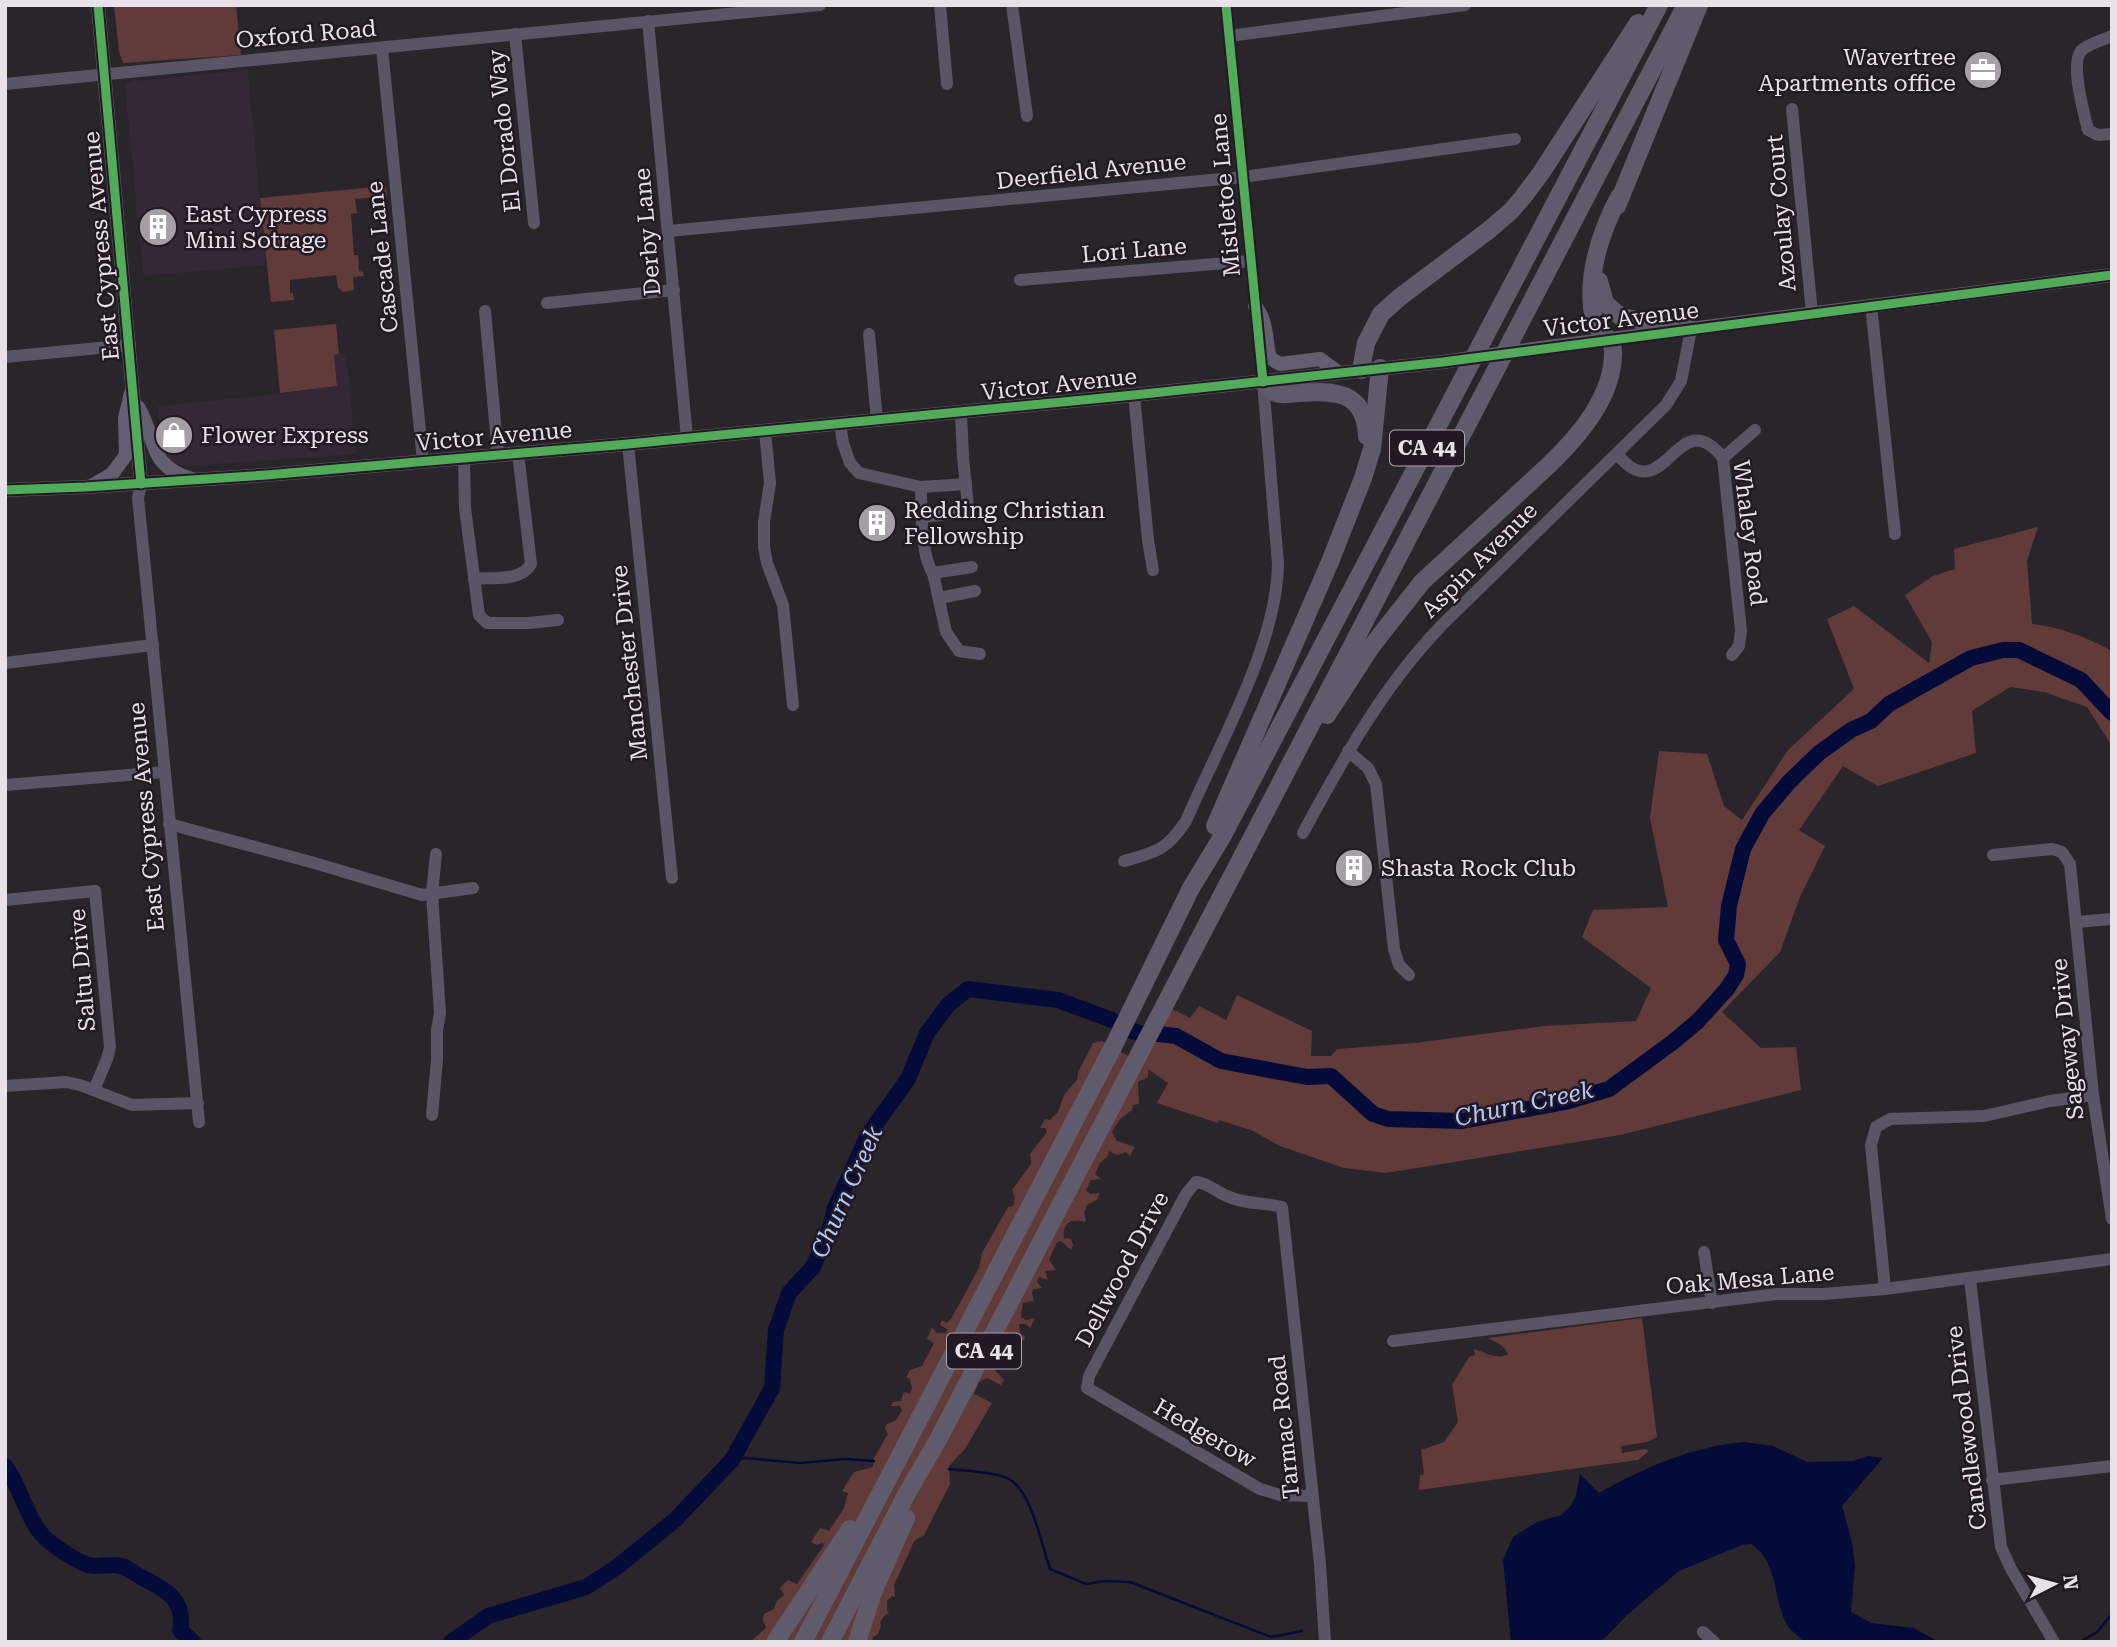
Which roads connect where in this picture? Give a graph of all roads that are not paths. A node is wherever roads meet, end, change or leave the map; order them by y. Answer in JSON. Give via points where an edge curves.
{"nodes":[{"id":1,"x":98,"y":5,"type":"edge"},
{"id":2,"x":659,"y":5,"type":"edge"},
{"id":3,"x":820,"y":5,"type":"edge"},
{"id":4,"x":940,"y":5,"type":"edge"},
{"id":5,"x":1012,"y":5,"type":"edge"},
{"id":6,"x":1226,"y":5,"type":"edge"},
{"id":7,"x":1465,"y":5,"type":"edge"},
{"id":8,"x":1649,"y":5,"type":"edge"},
{"id":9,"x":1659,"y":5,"type":"edge"},
{"id":10,"x":1686,"y":5,"type":"edge"},
{"id":11,"x":1699,"y":5,"type":"edge"},
{"id":12,"x":727,"y":10,"type":"edge"},
{"id":13,"x":654,"y":21,"type":"junction"},
{"id":14,"x":515,"y":34,"type":"junction"},
{"id":15,"x":1229,"y":36,"type":"junction"},
{"id":16,"x":2112,"y":36,"type":"edge"},
{"id":17,"x":382,"y":48,"type":"junction"},
{"id":18,"x":104,"y":74,"type":"junction"},
{"id":19,"x":5,"y":84,"type":"edge"},
{"id":20,"x":947,"y":84,"type":"dead end"},
{"id":21,"x":1792,"y":108,"type":"dead end"},
{"id":22,"x":1027,"y":116,"type":"dead end"},
{"id":23,"x":2112,"y":134,"type":"edge"},
{"id":24,"x":1515,"y":139,"type":"dead end"},
{"id":25,"x":1243,"y":177,"type":"junction"},
{"id":26,"x":1619,"y":197,"type":"junction"},
{"id":27,"x":534,"y":223,"type":"dead end"},
{"id":28,"x":669,"y":231,"type":"junction"},
{"id":29,"x":1251,"y":261,"type":"junction"},
{"id":30,"x":2112,"y":275,"type":"edge"},
{"id":31,"x":1020,"y":280,"type":"dead end"},
{"id":32,"x":674,"y":290,"type":"junction"},
{"id":33,"x":547,"y":303,"type":"dead end"},
{"id":34,"x":1871,"y":305,"type":"junction"},
{"id":35,"x":1255,"y":306,"type":"junction"},
{"id":36,"x":485,"y":311,"type":"dead end"},
{"id":37,"x":1812,"y":313,"type":"junction"},
{"id":38,"x":1690,"y":329,"type":"junction"},
{"id":39,"x":869,"y":334,"type":"dead end"},
{"id":40,"x":1609,"y":340,"type":"junction"},
{"id":41,"x":130,"y":345,"type":"junction"},
{"id":42,"x":5,"y":358,"type":"edge"},
{"id":43,"x":1380,"y":368,"type":"junction"},
{"id":44,"x":1361,"y":370,"type":"junction"},
{"id":45,"x":1339,"y":373,"type":"junction"},
{"id":46,"x":1264,"y":382,"type":"junction"},
{"id":47,"x":134,"y":385,"type":"junction"},
{"id":48,"x":1134,"y":396,"type":"junction"},
{"id":49,"x":136,"y":403,"type":"junction"},
{"id":50,"x":961,"y":413,"type":"junction"},
{"id":51,"x":877,"y":421,"type":"junction"},
{"id":52,"x":840,"y":424,"type":"junction"},
{"id":53,"x":1755,"y":430,"type":"dead end"},
{"id":54,"x":765,"y":431,"type":"junction"},
{"id":55,"x":687,"y":438,"type":"junction"},
{"id":56,"x":628,"y":444,"type":"junction"},
{"id":57,"x":518,"y":453,"type":"junction"},
{"id":58,"x":1617,"y":454,"type":"junction"},
{"id":59,"x":498,"y":455,"type":"junction"},
{"id":60,"x":464,"y":457,"type":"junction"},
{"id":61,"x":1723,"y":457,"type":"junction"},
{"id":62,"x":423,"y":461,"type":"junction"},
{"id":63,"x":1363,"y":478,"type":"junction"},
{"id":64,"x":197,"y":480,"type":"junction"},
{"id":65,"x":141,"y":484,"type":"junction"},
{"id":66,"x":966,"y":484,"type":"junction"},
{"id":67,"x":85,"y":487,"type":"junction"},
{"id":68,"x":920,"y":487,"type":"junction"},
{"id":69,"x":5,"y":490,"type":"edge"},
{"id":70,"x":922,"y":517,"type":"junction"},
{"id":71,"x":1895,"y":534,"type":"dead end"},
{"id":72,"x":972,"y":566,"type":"dead end"},
{"id":73,"x":1153,"y":570,"type":"dead end"},
{"id":74,"x":933,"y":573,"type":"junction"},
{"id":75,"x":474,"y":579,"type":"junction"},
{"id":76,"x":975,"y":591,"type":"dead end"},
{"id":77,"x":939,"y":598,"type":"junction"},
{"id":78,"x":558,"y":620,"type":"dead end"},
{"id":79,"x":153,"y":645,"type":"junction"},
{"id":80,"x":980,"y":654,"type":"dead end"},
{"id":81,"x":1732,"y":655,"type":"dead end"},
{"id":82,"x":5,"y":663,"type":"edge"},
{"id":83,"x":793,"y":705,"type":"dead end"},
{"id":84,"x":1348,"y":751,"type":"junction"},
{"id":85,"x":1287,"y":770,"type":"junction"},
{"id":86,"x":165,"y":772,"type":"junction"},
{"id":87,"x":5,"y":785,"type":"edge"},
{"id":88,"x":169,"y":824,"type":"junction"},
{"id":89,"x":1303,"y":833,"type":"dead end"},
{"id":90,"x":436,"y":854,"type":"dead end"},
{"id":91,"x":1993,"y":855,"type":"dead end"},
{"id":92,"x":1124,"y":861,"type":"dead end"},
{"id":93,"x":672,"y":878,"type":"dead end"},
{"id":94,"x":473,"y":888,"type":"dead end"},
{"id":95,"x":1191,"y":888,"type":"junction"},
{"id":96,"x":432,"y":894,"type":"junction"},
{"id":97,"x":5,"y":900,"type":"edge"},
{"id":98,"x":2112,"y":919,"type":"edge"},
{"id":99,"x":2076,"y":922,"type":"junction"},
{"id":100,"x":1409,"y":975,"type":"dead end"},
{"id":101,"x":5,"y":1086,"type":"edge"},
{"id":102,"x":94,"y":1090,"type":"junction"},
{"id":103,"x":2093,"y":1095,"type":"junction"},
{"id":104,"x":198,"y":1102,"type":"junction"},
{"id":105,"x":432,"y":1115,"type":"dead end"},
{"id":106,"x":200,"y":1122,"type":"dead end"},
{"id":107,"x":1282,"y":1207,"type":"joint"},
{"id":108,"x":2112,"y":1219,"type":"edge"},
{"id":109,"x":1704,"y":1252,"type":"dead end"},
{"id":110,"x":2112,"y":1259,"type":"edge"},
{"id":111,"x":1970,"y":1279,"type":"junction"},
{"id":112,"x":1885,"y":1289,"type":"junction"},
{"id":113,"x":1712,"y":1303,"type":"junction"},
{"id":114,"x":1393,"y":1341,"type":"dead end"},
{"id":115,"x":1086,"y":1385,"type":"joint"},
{"id":116,"x":939,"y":1438,"type":"junction"},
{"id":117,"x":2112,"y":1466,"type":"edge"},
{"id":118,"x":889,"y":1475,"type":"junction"},
{"id":119,"x":1992,"y":1480,"type":"junction"},
{"id":120,"x":1312,"y":1496,"type":"junction"},
{"id":121,"x":1703,"y":1632,"type":"dead end"},
{"id":122,"x":775,"y":1642,"type":"edge"},
{"id":123,"x":803,"y":1642,"type":"edge"},
{"id":124,"x":830,"y":1642,"type":"edge"},
{"id":125,"x":857,"y":1642,"type":"edge"},
{"id":126,"x":1325,"y":1642,"type":"edge"},
{"id":127,"x":1713,"y":1642,"type":"edge"},
{"id":128,"x":2054,"y":1642,"type":"edge"}],
"edges":[{"from":1,"to":18,"type":"main road","name":"East Cypress Avenue"},
{"from":2,"to":13,"type":"street","name":"Derby Lane"},
{"from":3,"to":12,"type":"street","name":"Oxford Road"},
{"from":4,"to":20,"type":"street"},
{"from":5,"to":22,"type":"street"},
{"from":6,"to":15,"type":"street","name":"Mistletoe Lane"},
{"from":7,"to":15,"type":"street"},
{"from":8,"to":44,"type":"highway","via":[[1523,197],[1489,230],[1381,314],[1366,343]]},
{"from":9,"to":95,"type":"highway","number":"CA 44","via":[[1222,838]]},
{"from":10,"to":85,"type":"highway","number":"CA 44"},
{"from":11,"to":26,"type":"highway"},
{"from":12,"to":13,"type":"street","name":"Oxford Road"},
{"from":13,"to":14,"type":"street","name":"Oxford Road"},
{"from":13,"to":28,"type":"street","name":"Derby Lane"},
{"from":14,"to":17,"type":"street","name":"Oxford Road"},
{"from":14,"to":27,"type":"street","name":"El Dorado Way"},
{"from":15,"to":25,"type":"street","name":"Mistletoe Lane"},
{"from":16,"to":23,"type":"street","via":[[2082,50],[2077,59],[2088,130]]},
{"from":17,"to":18,"type":"street","name":"Oxford Road"},
{"from":17,"to":62,"type":"street","name":"Cascade Lane"},
{"from":18,"to":19,"type":"street","name":"Oxford Road"},
{"from":18,"to":41,"type":"main road","name":"East Cypress Avenue"},
{"from":21,"to":37,"type":"street","name":"Azoulay Court"},
{"from":24,"to":25,"type":"street","name":"Deerfield Avenue"},
{"from":25,"to":28,"type":"street","name":"Deerfield Avenue"},
{"from":25,"to":29,"type":"street","name":"Mistletoe Lane"},
{"from":26,"to":38,"type":"highway","via":[[1601,266],[1599,286],[1605,303],[1621,317]]},
{"from":26,"to":40,"type":"highway","via":[[1600,244],[1593,285],[1594,323]]},
{"from":28,"to":32,"type":"street","name":"Derby Lane"},
{"from":29,"to":31,"type":"street","name":"Lori Lane"},
{"from":29,"to":35,"type":"street","name":"Mistletoe Lane"},
{"from":30,"to":34,"type":"main road","name":"Victor Avenue"},
{"from":32,"to":33,"type":"street"},
{"from":32,"to":55,"type":"street","name":"Derby Lane"},
{"from":34,"to":37,"type":"main road","name":"Victor Avenue"},
{"from":34,"to":71,"type":"street"},
{"from":35,"to":45,"type":"main road","via":[[1264,321],[1270,358],[1280,363],[1320,359]]},
{"from":35,"to":46,"type":"street","name":"Mistletoe Lane"},
{"from":36,"to":59,"type":"street"},
{"from":37,"to":38,"type":"main road","name":"Victor Avenue"},
{"from":38,"to":40,"type":"main road","name":"Victor Avenue"},
{"from":38,"to":58,"type":"street","name":"Aspin Avenue","via":[[1679,388]]},
{"from":39,"to":51,"type":"street"},
{"from":40,"to":43,"type":"main road","name":"Victor Avenue","bridge":true},
{"from":40,"to":85,"type":"highway","via":[[1614,351],[1605,389],[1576,438],[1415,591]]},
{"from":41,"to":42,"type":"street"},
{"from":41,"to":47,"type":"main road","name":"East Cypress Avenue"},
{"from":43,"to":44,"type":"main road","name":"Victor Avenue"},
{"from":43,"to":63,"type":"highway","via":[[1372,449]]},
{"from":44,"to":45,"type":"main road","name":"Victor Avenue"},
{"from":45,"to":46,"type":"main road","name":"Victor Avenue"},
{"from":46,"to":48,"type":"main road","name":"Victor Avenue"},
{"from":46,"to":63,"type":"highway","via":[[1276,393],[1331,391],[1357,405],[1366,423]]},
{"from":46,"to":92,"type":"street","name":"Mistletoe Lane","via":[[1278,564],[1271,617],[1186,821],[1164,848]]},
{"from":47,"to":49,"type":"main road","name":"East Cypress Avenue"},
{"from":47,"to":67,"type":"main road","via":[[125,418],[127,455],[112,474]]},
{"from":48,"to":50,"type":"main road","name":"Victor Avenue"},
{"from":48,"to":73,"type":"street"},
{"from":49,"to":64,"type":"main road","via":[[160,459]]},
{"from":49,"to":65,"type":"main road","name":"East Cypress Avenue"},
{"from":50,"to":51,"type":"main road","name":"Victor Avenue"},
{"from":50,"to":66,"type":"street"},
{"from":51,"to":52,"type":"main road","name":"Victor Avenue"},
{"from":52,"to":54,"type":"main road","name":"Victor Avenue"},
{"from":52,"to":68,"type":"street","via":[[850,463],[859,473]]},
{"from":53,"to":61,"type":"street"},
{"from":54,"to":55,"type":"main road","name":"Victor Avenue"},
{"from":54,"to":83,"type":"street","via":[[771,483],[764,547],[785,618]]},
{"from":55,"to":56,"type":"main road","name":"Victor Avenue"},
{"from":56,"to":57,"type":"main road","name":"Victor Avenue"},
{"from":56,"to":93,"type":"street","name":"Manchester Drive"},
{"from":57,"to":59,"type":"main road","name":"Victor Avenue"},
{"from":57,"to":75,"type":"street","via":[[531,564],[516,576]]},
{"from":58,"to":61,"type":"street","name":"Whaley Road","via":[[1631,468],[1645,473],[1693,441],[1713,447]]},
{"from":58,"to":84,"type":"street","name":"Aspin Avenue","via":[[1437,631],[1376,706]]},
{"from":59,"to":60,"type":"main road","name":"Victor Avenue"},
{"from":60,"to":62,"type":"main road","name":"Victor Avenue"},
{"from":60,"to":75,"type":"street"},
{"from":61,"to":81,"type":"street","name":"Whaley Road","via":[[1741,631],[1740,646]]},
{"from":62,"to":64,"type":"main road","name":"Victor Avenue"},
{"from":63,"to":95,"type":"highway","via":[[1196,867]]},
{"from":64,"to":65,"type":"main road","name":"Victor Avenue"},
{"from":65,"to":67,"type":"main road","name":"Victor Avenue"},
{"from":65,"to":79,"type":"street","name":"East Cypress Avenue","via":[[138,498]]},
{"from":66,"to":68,"type":"street"},
{"from":66,"to":70,"type":"street","via":[[967,512]]},
{"from":67,"to":69,"type":"main road","name":"Victor Avenue"},
{"from":68,"to":70,"type":"street"},
{"from":70,"to":74,"type":"street","via":[[927,565]]},
{"from":72,"to":74,"type":"street"},
{"from":74,"to":77,"type":"street"},
{"from":75,"to":78,"type":"street","via":[[479,615],[486,623]]},
{"from":76,"to":77,"type":"street"},
{"from":77,"to":80,"type":"street","via":[[954,646]]},
{"from":79,"to":82,"type":"street"},
{"from":79,"to":86,"type":"street","name":"East Cypress Avenue"},
{"from":84,"to":89,"type":"street","name":"Aspin Avenue"},
{"from":84,"to":100,"type":"street","via":[[1368,768],[1376,784],[1394,949],[1399,965]]},
{"from":85,"to":116,"type":"highway","number":"CA 44"},
{"from":86,"to":87,"type":"street"},
{"from":86,"to":88,"type":"street","name":"East Cypress Avenue"},
{"from":88,"to":96,"type":"street","via":[[422,895]]},
{"from":88,"to":104,"type":"street","name":"East Cypress Avenue"},
{"from":90,"to":96,"type":"street"},
{"from":91,"to":99,"type":"street","name":"Sageway Drive","via":[[2052,849],[2065,855]]},
{"from":94,"to":96,"type":"street"},
{"from":95,"to":118,"type":"highway","number":"CA 44"},
{"from":96,"to":105,"type":"street","via":[[440,1013]]},
{"from":97,"to":102,"type":"street","name":"Saltu Drive","via":[[95,891],[110,1047]]},
{"from":98,"to":99,"type":"street"},
{"from":99,"to":103,"type":"street","name":"Sageway Drive"},
{"from":101,"to":102,"type":"street","via":[[59,1082]]},
{"from":102,"to":104,"type":"street","via":[[132,1105]]},
{"from":103,"to":108,"type":"street","name":"Sageway Drive"},
{"from":103,"to":112,"type":"street","via":[[1984,1116],[1904,1117],[1879,1123],[1871,1145]]},
{"from":104,"to":106,"type":"street","name":"East Cypress Avenue"},
{"from":107,"to":115,"type":"street","name":"Dellwood Drive","via":[[1246,1203],[1202,1183],[1193,1184]]},
{"from":107,"to":120,"type":"street","name":"Tarmac Road"},
{"from":109,"to":113,"type":"street"},
{"from":110,"to":111,"type":"street","name":"Oak Mesa Lane"},
{"from":111,"to":112,"type":"street","name":"Oak Mesa Lane"},
{"from":111,"to":119,"type":"street","name":"Candlewood Drive"},
{"from":112,"to":113,"type":"street","name":"Oak Mesa Lane","via":[[1777,1294]]},
{"from":113,"to":114,"type":"street","name":"Oak Mesa Lane"},
{"from":115,"to":120,"type":"street","name":"Hedgerow","via":[[1089,1391],[1260,1489]]},
{"from":116,"to":124,"type":"highway","number":"CA 44"},
{"from":116,"to":125,"type":"highway","via":[[873,1592]]},
{"from":117,"to":119,"type":"street"},
{"from":118,"to":122,"type":"highway"},
{"from":118,"to":123,"type":"highway","number":"CA 44"},
{"from":119,"to":128,"type":"street","name":"Candlewood Drive","via":[[2004,1555]]},
{"from":120,"to":126,"type":"street","name":"Tarmac Road"},
{"from":121,"to":127,"type":"street"}]}
